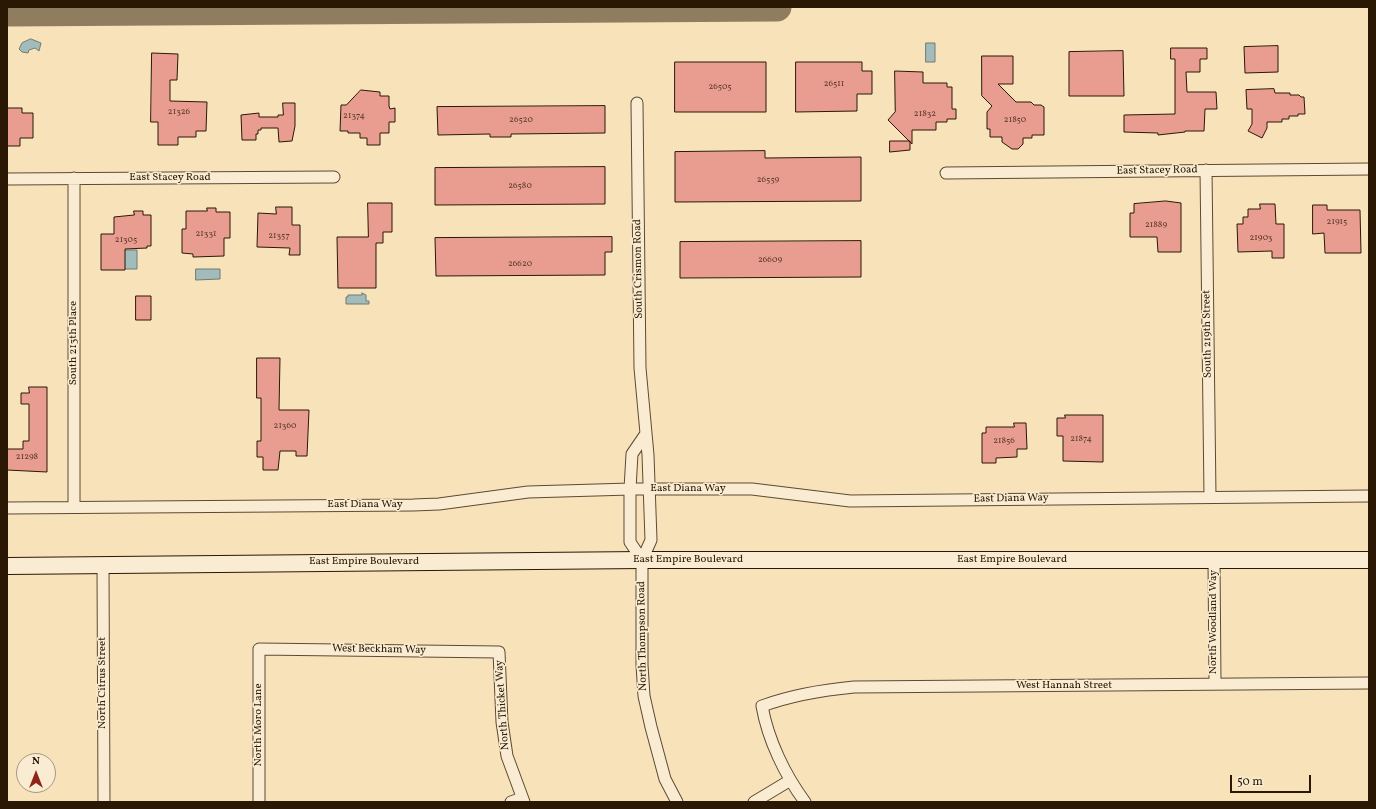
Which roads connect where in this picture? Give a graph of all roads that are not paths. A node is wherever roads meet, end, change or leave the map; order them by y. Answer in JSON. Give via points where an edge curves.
{"nodes":[{"id":1,"x":637,"y":103,"type":"dead end"},
{"id":2,"x":1369,"y":169,"type":"edge"},
{"id":3,"x":1206,"y":170,"type":"junction"},
{"id":4,"x":946,"y":173,"type":"dead end"},
{"id":5,"x":334,"y":177,"type":"dead end"},
{"id":6,"x":74,"y":178,"type":"junction"},
{"id":7,"x":7,"y":179,"type":"edge"},
{"id":8,"x":645,"y":435,"type":"junction"},
{"id":9,"x":630,"y":489,"type":"junction"},
{"id":10,"x":649,"y":489,"type":"junction"},
{"id":11,"x":1369,"y":496,"type":"edge"},
{"id":12,"x":1210,"y":497,"type":"junction"},
{"id":13,"x":74,"y":507,"type":"junction"},
{"id":14,"x":7,"y":508,"type":"edge"},
{"id":15,"x":642,"y":560,"type":"junction"},
{"id":16,"x":1214,"y":560,"type":"junction"},
{"id":17,"x":1369,"y":560,"type":"edge"},
{"id":18,"x":103,"y":565,"type":"junction"},
{"id":19,"x":7,"y":566,"type":"edge"},
{"id":20,"x":258,"y":649,"type":"joint"},
{"id":21,"x":499,"y":652,"type":"joint"},
{"id":22,"x":1369,"y":683,"type":"edge"},
{"id":23,"x":1215,"y":684,"type":"junction"},
{"id":24,"x":789,"y":781,"type":"junction"},
{"id":25,"x":523,"y":800,"type":"edge"},
{"id":26,"x":104,"y":802,"type":"edge"},
{"id":27,"x":259,"y":802,"type":"edge"},
{"id":28,"x":510,"y":802,"type":"edge"},
{"id":29,"x":677,"y":802,"type":"edge"},
{"id":30,"x":754,"y":802,"type":"edge"},
{"id":31,"x":805,"y":802,"type":"edge"}],
"edges":[{"from":1,"to":8,"type":"street","name":"South Crismon Road","via":[[640,361]]},
{"from":2,"to":3,"type":"street","name":"East Stacey Road"},
{"from":3,"to":4,"type":"street","name":"East Stacey Road"},
{"from":3,"to":12,"type":"street","name":"South 219th Street"},
{"from":5,"to":6,"type":"street","name":"East Stacey Road"},
{"from":6,"to":7,"type":"street","name":"East Stacey Road"},
{"from":6,"to":13,"type":"street","name":"South 213th Place"},
{"from":8,"to":9,"type":"street","via":[[632,454]]},
{"from":8,"to":10,"type":"street","name":"South Crismon Road"},
{"from":9,"to":10,"type":"street","name":"East Diana Way"},
{"from":9,"to":13,"type":"street","name":"East Diana Way","via":[[528,492],[433,504]]},
{"from":9,"to":15,"type":"street","via":[[630,542]]},
{"from":10,"to":12,"type":"street","name":"East Diana Way","via":[[752,489],[850,501]]},
{"from":10,"to":15,"type":"street","name":"South Crismon Road","via":[[651,540]]},
{"from":11,"to":12,"type":"street","name":"East Diana Way"},
{"from":13,"to":14,"type":"street","name":"East Diana Way"},
{"from":15,"to":16,"type":"street","name":"East Empire Boulevard"},
{"from":15,"to":18,"type":"street","name":"East Empire Boulevard"},
{"from":15,"to":29,"type":"street","name":"North Thompson Road","via":[[644,696],[665,779]]},
{"from":16,"to":17,"type":"street","name":"East Empire Boulevard"},
{"from":16,"to":23,"type":"street","name":"North Woodland Way"},
{"from":18,"to":19,"type":"street","name":"East Empire Boulevard"},
{"from":18,"to":26,"type":"street","name":"North Citrus Street"},
{"from":20,"to":21,"type":"street","name":"West Beckham Way"},
{"from":20,"to":27,"type":"street","name":"North Moro Lane"},
{"from":21,"to":25,"type":"street","name":"North Thicket Way","via":[[502,722],[507,756]]},
{"from":22,"to":23,"type":"street","name":"West Hannah Street"},
{"from":23,"to":24,"type":"street","name":"West Hannah Street","via":[[854,688],[824,690],[778,700],[762,706]]},
{"from":24,"to":30,"type":"street"},
{"from":24,"to":31,"type":"street"},
{"from":25,"to":28,"type":"street"}]}
